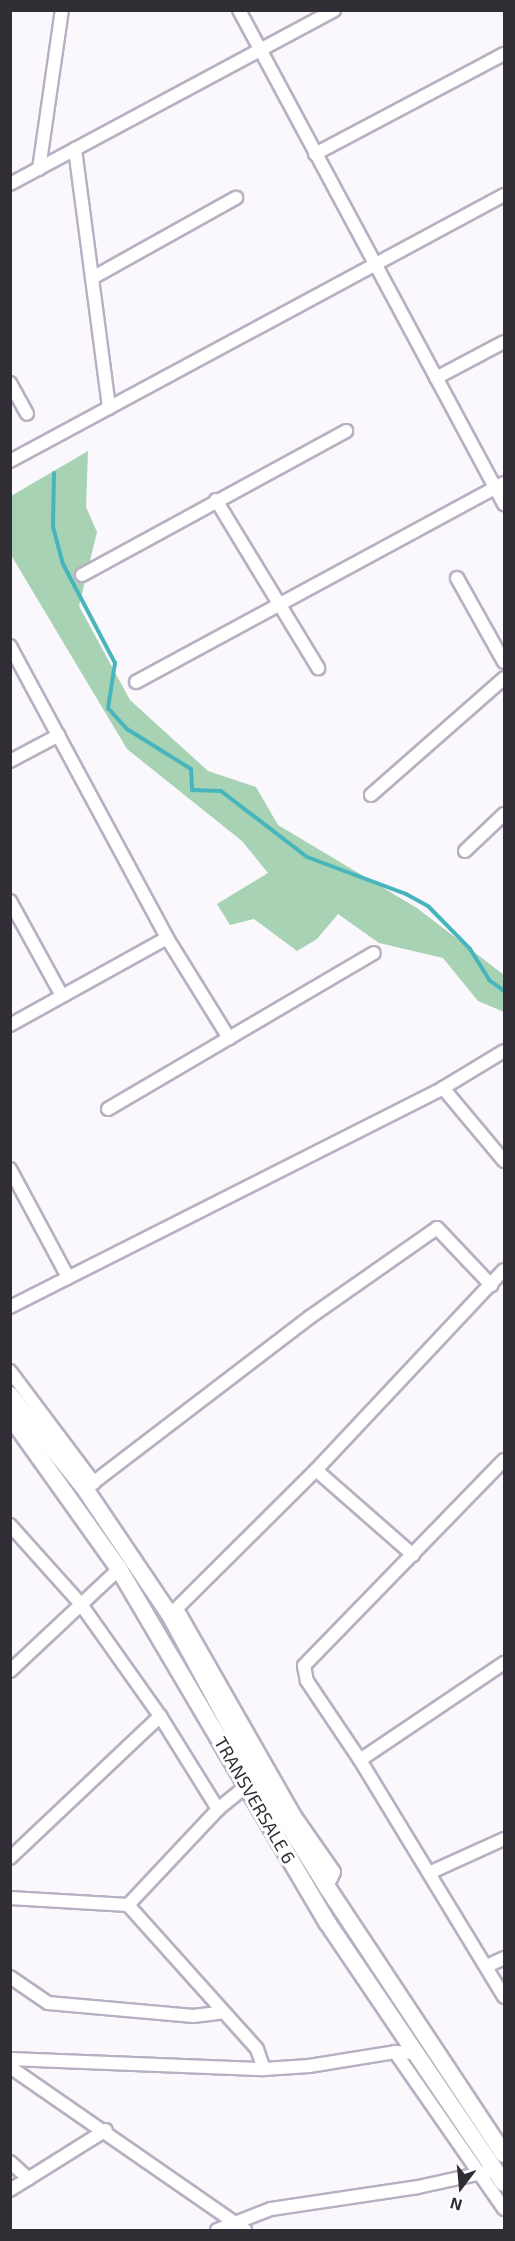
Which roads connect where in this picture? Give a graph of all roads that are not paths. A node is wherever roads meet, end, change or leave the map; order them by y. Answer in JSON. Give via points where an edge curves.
{"nodes":[{"id":1,"x":62,"y":10,"type":"edge"},
{"id":2,"x":238,"y":10,"type":"edge"},
{"id":3,"x":334,"y":10,"type":"edge"},
{"id":4,"x":259,"y":49,"type":"junction"},
{"id":5,"x":504,"y":54,"type":"edge"},
{"id":6,"x":75,"y":149,"type":"junction"},
{"id":7,"x":315,"y":154,"type":"junction"},
{"id":8,"x":39,"y":169,"type":"junction"},
{"id":9,"x":10,"y":184,"type":"edge"},
{"id":10,"x":504,"y":195,"type":"edge"},
{"id":11,"x":236,"y":198,"type":"dead end"},
{"id":12,"x":374,"y":265,"type":"junction"},
{"id":13,"x":93,"y":278,"type":"junction"},
{"id":14,"x":504,"y":342,"type":"edge"},
{"id":15,"x":436,"y":378,"type":"junction"},
{"id":16,"x":10,"y":382,"type":"edge"},
{"id":17,"x":109,"y":408,"type":"junction"},
{"id":18,"x":27,"y":414,"type":"dead end"},
{"id":19,"x":346,"y":431,"type":"dead end"},
{"id":20,"x":10,"y":461,"type":"edge"},
{"id":21,"x":500,"y":485,"type":"edge"},
{"id":22,"x":216,"y":500,"type":"junction"},
{"id":23,"x":504,"y":504,"type":"edge"},
{"id":24,"x":82,"y":575,"type":"dead end"},
{"id":25,"x":457,"y":578,"type":"dead end"},
{"id":26,"x":279,"y":603,"type":"junction"},
{"id":27,"x":10,"y":646,"type":"edge"},
{"id":28,"x":504,"y":662,"type":"edge"},
{"id":29,"x":318,"y":668,"type":"dead end"},
{"id":30,"x":504,"y":678,"type":"edge"},
{"id":31,"x":136,"y":682,"type":"dead end"},
{"id":32,"x":59,"y":735,"type":"junction"},
{"id":33,"x":10,"y":761,"type":"edge"},
{"id":34,"x":370,"y":795,"type":"dead end"},
{"id":35,"x":504,"y":814,"type":"edge"},
{"id":36,"x":465,"y":851,"type":"dead end"},
{"id":37,"x":10,"y":902,"type":"edge"},
{"id":38,"x":167,"y":938,"type":"junction"},
{"id":39,"x":374,"y":953,"type":"dead end"},
{"id":40,"x":62,"y":996,"type":"junction"},
{"id":41,"x":10,"y":1025,"type":"edge"},
{"id":42,"x":229,"y":1038,"type":"junction"},
{"id":43,"x":504,"y":1051,"type":"edge"},
{"id":44,"x":443,"y":1088,"type":"junction"},
{"id":45,"x":108,"y":1109,"type":"dead end"},
{"id":46,"x":504,"y":1161,"type":"edge"},
{"id":47,"x":10,"y":1169,"type":"edge"},
{"id":48,"x":504,"y":1270,"type":"edge"},
{"id":49,"x":68,"y":1277,"type":"junction"},
{"id":50,"x":490,"y":1285,"type":"junction"},
{"id":51,"x":10,"y":1308,"type":"edge"},
{"id":52,"x":10,"y":1371,"type":"edge"},
{"id":53,"x":10,"y":1395,"type":"edge"},
{"id":54,"x":10,"y":1416,"type":"edge"},
{"id":55,"x":504,"y":1460,"type":"edge"},
{"id":56,"x":316,"y":1470,"type":"junction"},
{"id":57,"x":90,"y":1486,"type":"junction"},
{"id":58,"x":10,"y":1525,"type":"edge"},
{"id":59,"x":413,"y":1555,"type":"junction"},
{"id":60,"x":119,"y":1569,"type":"junction"},
{"id":61,"x":80,"y":1603,"type":"junction"},
{"id":62,"x":173,"y":1612,"type":"junction"},
{"id":63,"x":504,"y":1663,"type":"edge"},
{"id":64,"x":10,"y":1671,"type":"edge"},
{"id":65,"x":160,"y":1716,"type":"junction"},
{"id":66,"x":360,"y":1760,"type":"junction"},
{"id":67,"x":246,"y":1786,"type":"junction"},
{"id":68,"x":218,"y":1809,"type":"junction"},
{"id":69,"x":504,"y":1839,"type":"edge"},
{"id":70,"x":10,"y":1858,"type":"edge"},
{"id":71,"x":429,"y":1873,"type":"junction"},
{"id":72,"x":10,"y":1898,"type":"edge"},
{"id":73,"x":128,"y":1905,"type":"junction"},
{"id":74,"x":504,"y":1958,"type":"edge"},
{"id":75,"x":487,"y":1966,"type":"junction"},
{"id":76,"x":10,"y":1977,"type":"edge"},
{"id":77,"x":504,"y":1996,"type":"edge"},
{"id":78,"x":224,"y":2012,"type":"junction"},
{"id":79,"x":395,"y":2052,"type":"junction"},
{"id":80,"x":414,"y":2053,"type":"junction"},
{"id":81,"x":10,"y":2058,"type":"edge"},
{"id":82,"x":10,"y":2067,"type":"edge"},
{"id":83,"x":264,"y":2069,"type":"junction"},
{"id":84,"x":106,"y":2130,"type":"junction"},
{"id":85,"x":504,"y":2154,"type":"edge"},
{"id":86,"x":10,"y":2162,"type":"edge"},
{"id":87,"x":477,"y":2171,"type":"junction"},
{"id":88,"x":500,"y":2176,"type":"edge"},
{"id":89,"x":29,"y":2179,"type":"junction"},
{"id":90,"x":10,"y":2190,"type":"edge"},
{"id":91,"x":504,"y":2209,"type":"edge"},
{"id":92,"x":235,"y":2222,"type":"junction"},
{"id":93,"x":217,"y":2230,"type":"edge"},
{"id":94,"x":245,"y":2230,"type":"edge"}],
"edges":[{"from":1,"to":8,"type":"street"},
{"from":2,"to":4,"type":"street"},
{"from":3,"to":4,"type":"street"},
{"from":4,"to":6,"type":"street"},
{"from":4,"to":7,"type":"street"},
{"from":5,"to":7,"type":"street"},
{"from":6,"to":8,"type":"street"},
{"from":6,"to":13,"type":"street"},
{"from":7,"to":12,"type":"street"},
{"from":8,"to":9,"type":"street"},
{"from":10,"to":12,"type":"street"},
{"from":11,"to":13,"type":"street"},
{"from":12,"to":15,"type":"street"},
{"from":12,"to":17,"type":"street"},
{"from":13,"to":17,"type":"street"},
{"from":14,"to":15,"type":"street"},
{"from":15,"to":21,"type":"street"},
{"from":16,"to":18,"type":"street"},
{"from":17,"to":20,"type":"street"},
{"from":19,"to":22,"type":"street"},
{"from":21,"to":23,"type":"street"},
{"from":21,"to":26,"type":"street"},
{"from":22,"to":24,"type":"street"},
{"from":22,"to":26,"type":"street"},
{"from":25,"to":28,"type":"street"},
{"from":26,"to":29,"type":"street"},
{"from":26,"to":31,"type":"street"},
{"from":27,"to":32,"type":"street"},
{"from":30,"to":34,"type":"street"},
{"from":32,"to":33,"type":"street"},
{"from":32,"to":38,"type":"street"},
{"from":35,"to":36,"type":"street"},
{"from":37,"to":40,"type":"street"},
{"from":38,"to":40,"type":"street"},
{"from":38,"to":42,"type":"street"},
{"from":39,"to":42,"type":"street"},
{"from":40,"to":41,"type":"street"},
{"from":42,"to":45,"type":"street"},
{"from":43,"to":44,"type":"street"},
{"from":44,"to":46,"type":"street"},
{"from":44,"to":49,"type":"street"},
{"from":47,"to":49,"type":"street"},
{"from":48,"to":50,"type":"street"},
{"from":49,"to":51,"type":"street"},
{"from":50,"to":56,"type":"street"},
{"from":50,"to":57,"type":"street","via":[[437,1228],[310,1317]]},
{"from":52,"to":57,"type":"street"},
{"from":53,"to":57,"type":"main road","name":"TRANSVERSALE 6"},
{"from":54,"to":60,"type":"main road","name":"TRANSVERSALE 6"},
{"from":55,"to":59,"type":"street"},
{"from":56,"to":59,"type":"street"},
{"from":56,"to":62,"type":"street"},
{"from":57,"to":62,"type":"main road","name":"TRANSVERSALE 6"},
{"from":58,"to":61,"type":"street"},
{"from":59,"to":66,"type":"street","via":[[304,1666],[307,1681]]},
{"from":60,"to":61,"type":"street"},
{"from":60,"to":67,"type":"main road","name":"TRANSVERSALE 6"},
{"from":61,"to":64,"type":"street"},
{"from":61,"to":65,"type":"street"},
{"from":62,"to":85,"type":"main road","name":"TRANSVERSALE 6","via":[[327,1887]]},
{"from":63,"to":66,"type":"street"},
{"from":65,"to":68,"type":"street"},
{"from":65,"to":70,"type":"street"},
{"from":66,"to":71,"type":"street"},
{"from":67,"to":68,"type":"street"},
{"from":67,"to":80,"type":"main road","name":"TRANSVERSALE 6","via":[[327,1922]]},
{"from":68,"to":73,"type":"street"},
{"from":69,"to":71,"type":"street"},
{"from":71,"to":75,"type":"street"},
{"from":72,"to":73,"type":"street"},
{"from":73,"to":78,"type":"street"},
{"from":74,"to":75,"type":"street"},
{"from":75,"to":77,"type":"street"},
{"from":76,"to":78,"type":"street","via":[[48,2003],[193,2016]]},
{"from":78,"to":83,"type":"street","via":[[257,2049]]},
{"from":79,"to":80,"type":"street"},
{"from":79,"to":83,"type":"street","via":[[309,2067]]},
{"from":79,"to":87,"type":"street"},
{"from":80,"to":88,"type":"main road","name":"TRANSVERSALE 6"},
{"from":81,"to":83,"type":"street"},
{"from":82,"to":84,"type":"street"},
{"from":84,"to":89,"type":"street"},
{"from":84,"to":92,"type":"street"},
{"from":86,"to":89,"type":"street"},
{"from":87,"to":88,"type":"street"},
{"from":87,"to":91,"type":"street"},
{"from":87,"to":92,"type":"street","via":[[418,2187],[271,2209]]},
{"from":89,"to":90,"type":"street"},
{"from":92,"to":93,"type":"street"},
{"from":92,"to":94,"type":"street"}]}
